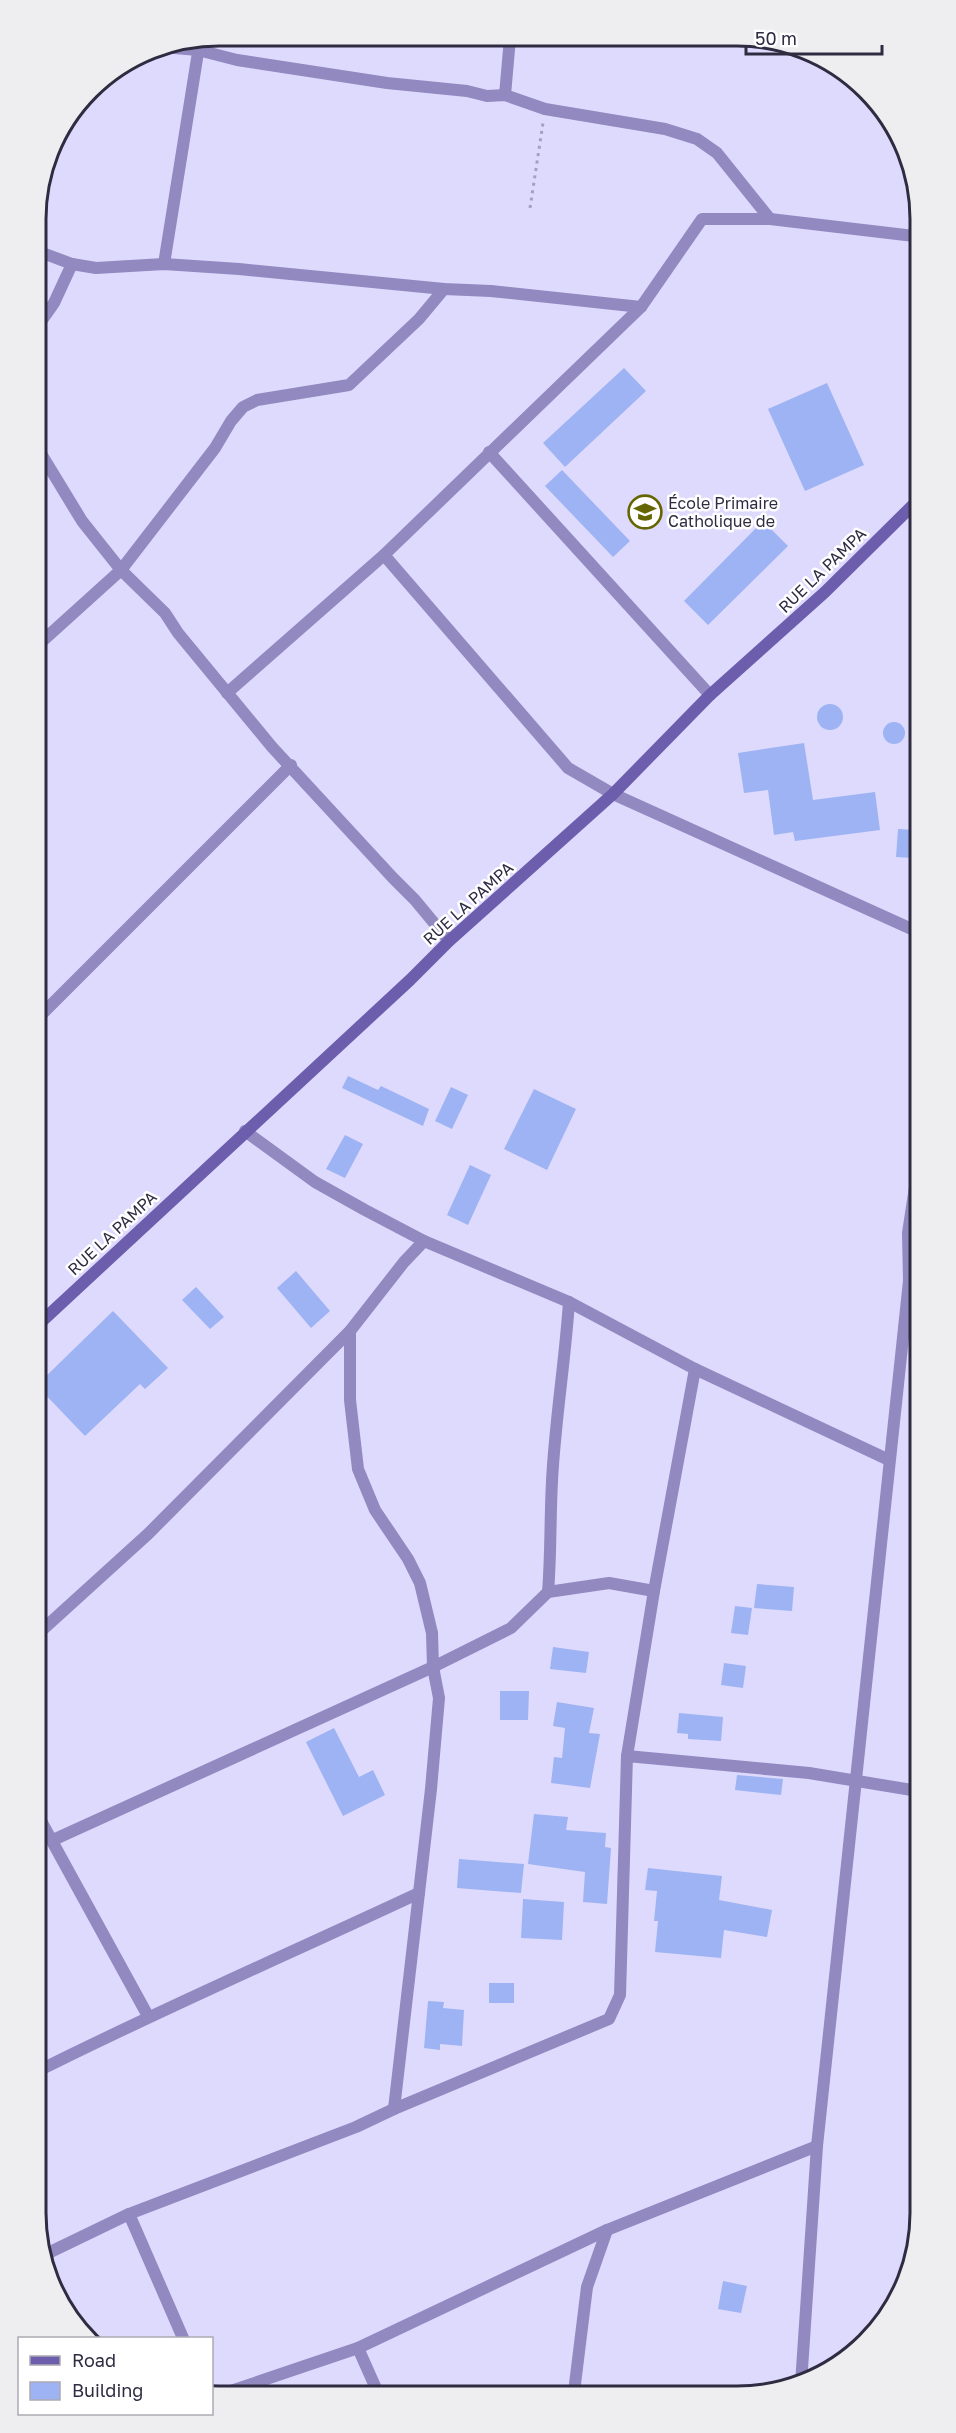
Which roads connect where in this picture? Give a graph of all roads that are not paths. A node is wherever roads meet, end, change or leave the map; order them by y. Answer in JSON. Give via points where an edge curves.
{"nodes":[{"id":1,"x":509,"y":46,"type":"edge"},
{"id":2,"x":205,"y":47,"type":"edge"},
{"id":3,"x":199,"y":48,"type":"edge"},
{"id":4,"x":505,"y":95,"type":"junction"},
{"id":5,"x":770,"y":219,"type":"junction"},
{"id":6,"x":910,"y":236,"type":"edge"},
{"id":7,"x":47,"y":257,"type":"edge"},
{"id":8,"x":72,"y":264,"type":"junction"},
{"id":9,"x":164,"y":264,"type":"junction"},
{"id":10,"x":444,"y":289,"type":"junction"},
{"id":11,"x":641,"y":307,"type":"junction"},
{"id":12,"x":47,"y":313,"type":"edge"},
{"id":13,"x":489,"y":452,"type":"junction"},
{"id":14,"x":47,"y":463,"type":"edge"},
{"id":15,"x":910,"y":508,"type":"edge"},
{"id":16,"x":384,"y":555,"type":"junction"},
{"id":17,"x":121,"y":570,"type":"junction"},
{"id":18,"x":47,"y":637,"type":"edge"},
{"id":19,"x":227,"y":693,"type":"junction"},
{"id":20,"x":710,"y":695,"type":"junction"},
{"id":21,"x":291,"y":765,"type":"junction"},
{"id":22,"x":613,"y":794,"type":"junction"},
{"id":23,"x":910,"y":928,"type":"edge"},
{"id":24,"x":449,"y":941,"type":"junction"},
{"id":25,"x":47,"y":1006,"type":"edge"},
{"id":26,"x":245,"y":1131,"type":"junction"},
{"id":27,"x":909,"y":1223,"type":"edge"},
{"id":28,"x":424,"y":1240,"type":"junction"},
{"id":29,"x":909,"y":1248,"type":"edge"},
{"id":30,"x":568,"y":1302,"type":"junction"},
{"id":31,"x":909,"y":1308,"type":"edge"},
{"id":32,"x":46,"y":1317,"type":"edge"},
{"id":33,"x":350,"y":1331,"type":"junction"},
{"id":34,"x":695,"y":1369,"type":"junction"},
{"id":35,"x":889,"y":1460,"type":"junction"},
{"id":36,"x":654,"y":1591,"type":"junction"},
{"id":37,"x":548,"y":1592,"type":"junction"},
{"id":38,"x":46,"y":1626,"type":"edge"},
{"id":39,"x":434,"y":1667,"type":"junction"},
{"id":40,"x":627,"y":1756,"type":"junction"},
{"id":41,"x":857,"y":1781,"type":"junction"},
{"id":42,"x":909,"y":1790,"type":"edge"},
{"id":43,"x":46,"y":1829,"type":"edge"},
{"id":44,"x":53,"y":1840,"type":"junction"},
{"id":45,"x":419,"y":1893,"type":"junction"},
{"id":46,"x":148,"y":2016,"type":"junction"},
{"id":47,"x":46,"y":2067,"type":"edge"},
{"id":48,"x":394,"y":2109,"type":"junction"},
{"id":49,"x":817,"y":2146,"type":"junction"},
{"id":50,"x":129,"y":2214,"type":"junction"},
{"id":51,"x":607,"y":2230,"type":"junction"},
{"id":52,"x":51,"y":2252,"type":"edge"},
{"id":53,"x":183,"y":2337,"type":"edge"},
{"id":54,"x":358,"y":2348,"type":"junction"},
{"id":55,"x":802,"y":2373,"type":"edge"},
{"id":56,"x":246,"y":2386,"type":"edge"},
{"id":57,"x":375,"y":2386,"type":"edge"},
{"id":58,"x":575,"y":2386,"type":"edge"}],
"edges":[{"from":1,"to":4,"type":"street"},
{"from":2,"to":4,"type":"street","via":[[237,60],[387,83]]},
{"from":3,"to":9,"type":"street"},
{"from":4,"to":5,"type":"street","via":[[545,109],[697,138],[717,153]]},
{"from":5,"to":6,"type":"street"},
{"from":5,"to":11,"type":"street","via":[[702,219]]},
{"from":7,"to":8,"type":"street"},
{"from":8,"to":9,"type":"street","via":[[96,268]]},
{"from":8,"to":12,"type":"street"},
{"from":9,"to":10,"type":"street"},
{"from":10,"to":11,"type":"street"},
{"from":10,"to":17,"type":"street","via":[[419,319],[350,385],[257,400],[243,407]]},
{"from":11,"to":13,"type":"street"},
{"from":13,"to":16,"type":"street"},
{"from":13,"to":20,"type":"street"},
{"from":14,"to":17,"type":"street","via":[[82,521]]},
{"from":15,"to":20,"type":"street","name":"RUE LA PAMPA","via":[[825,592]]},
{"from":16,"to":19,"type":"street"},
{"from":16,"to":22,"type":"street","via":[[568,768]]},
{"from":17,"to":18,"type":"street"},
{"from":17,"to":19,"type":"street","via":[[165,613]]},
{"from":19,"to":21,"type":"street"},
{"from":20,"to":22,"type":"street","name":"RUE LA PAMPA"},
{"from":21,"to":24,"type":"street","via":[[436,922]]},
{"from":21,"to":25,"type":"street"},
{"from":22,"to":23,"type":"street"},
{"from":22,"to":24,"type":"street","name":"RUE LA PAMPA"},
{"from":24,"to":26,"type":"street","name":"RUE LA PAMPA"},
{"from":26,"to":28,"type":"street","via":[[315,1182]]},
{"from":26,"to":32,"type":"street","name":"RUE LA PAMPA"},
{"from":27,"to":29,"type":"street"},
{"from":28,"to":30,"type":"street"},
{"from":28,"to":33,"type":"street"},
{"from":30,"to":34,"type":"street"},
{"from":30,"to":37,"type":"street","via":[[552,1481]]},
{"from":31,"to":35,"type":"street"},
{"from":33,"to":38,"type":"street","via":[[148,1534]]},
{"from":33,"to":39,"type":"street","via":[[350,1400],[358,1469],[375,1510],[420,1583],[432,1633]]},
{"from":34,"to":35,"type":"street"},
{"from":34,"to":36,"type":"street"},
{"from":35,"to":41,"type":"street"},
{"from":36,"to":37,"type":"street","via":[[609,1583]]},
{"from":36,"to":40,"type":"street"},
{"from":37,"to":39,"type":"street","via":[[511,1628]]},
{"from":39,"to":44,"type":"street"},
{"from":39,"to":45,"type":"street","via":[[439,1698]]},
{"from":40,"to":41,"type":"street"},
{"from":40,"to":48,"type":"street","via":[[620,1995],[609,2019]]},
{"from":41,"to":42,"type":"street"},
{"from":41,"to":49,"type":"street"},
{"from":43,"to":44,"type":"street"},
{"from":44,"to":46,"type":"street"},
{"from":45,"to":46,"type":"street"},
{"from":45,"to":48,"type":"street"},
{"from":46,"to":47,"type":"street"},
{"from":48,"to":50,"type":"street"},
{"from":49,"to":51,"type":"street"},
{"from":49,"to":55,"type":"street"},
{"from":50,"to":52,"type":"street"},
{"from":50,"to":53,"type":"street"},
{"from":51,"to":54,"type":"street"},
{"from":51,"to":58,"type":"street","via":[[587,2287]]},
{"from":54,"to":56,"type":"street"},
{"from":54,"to":57,"type":"street"}]}
